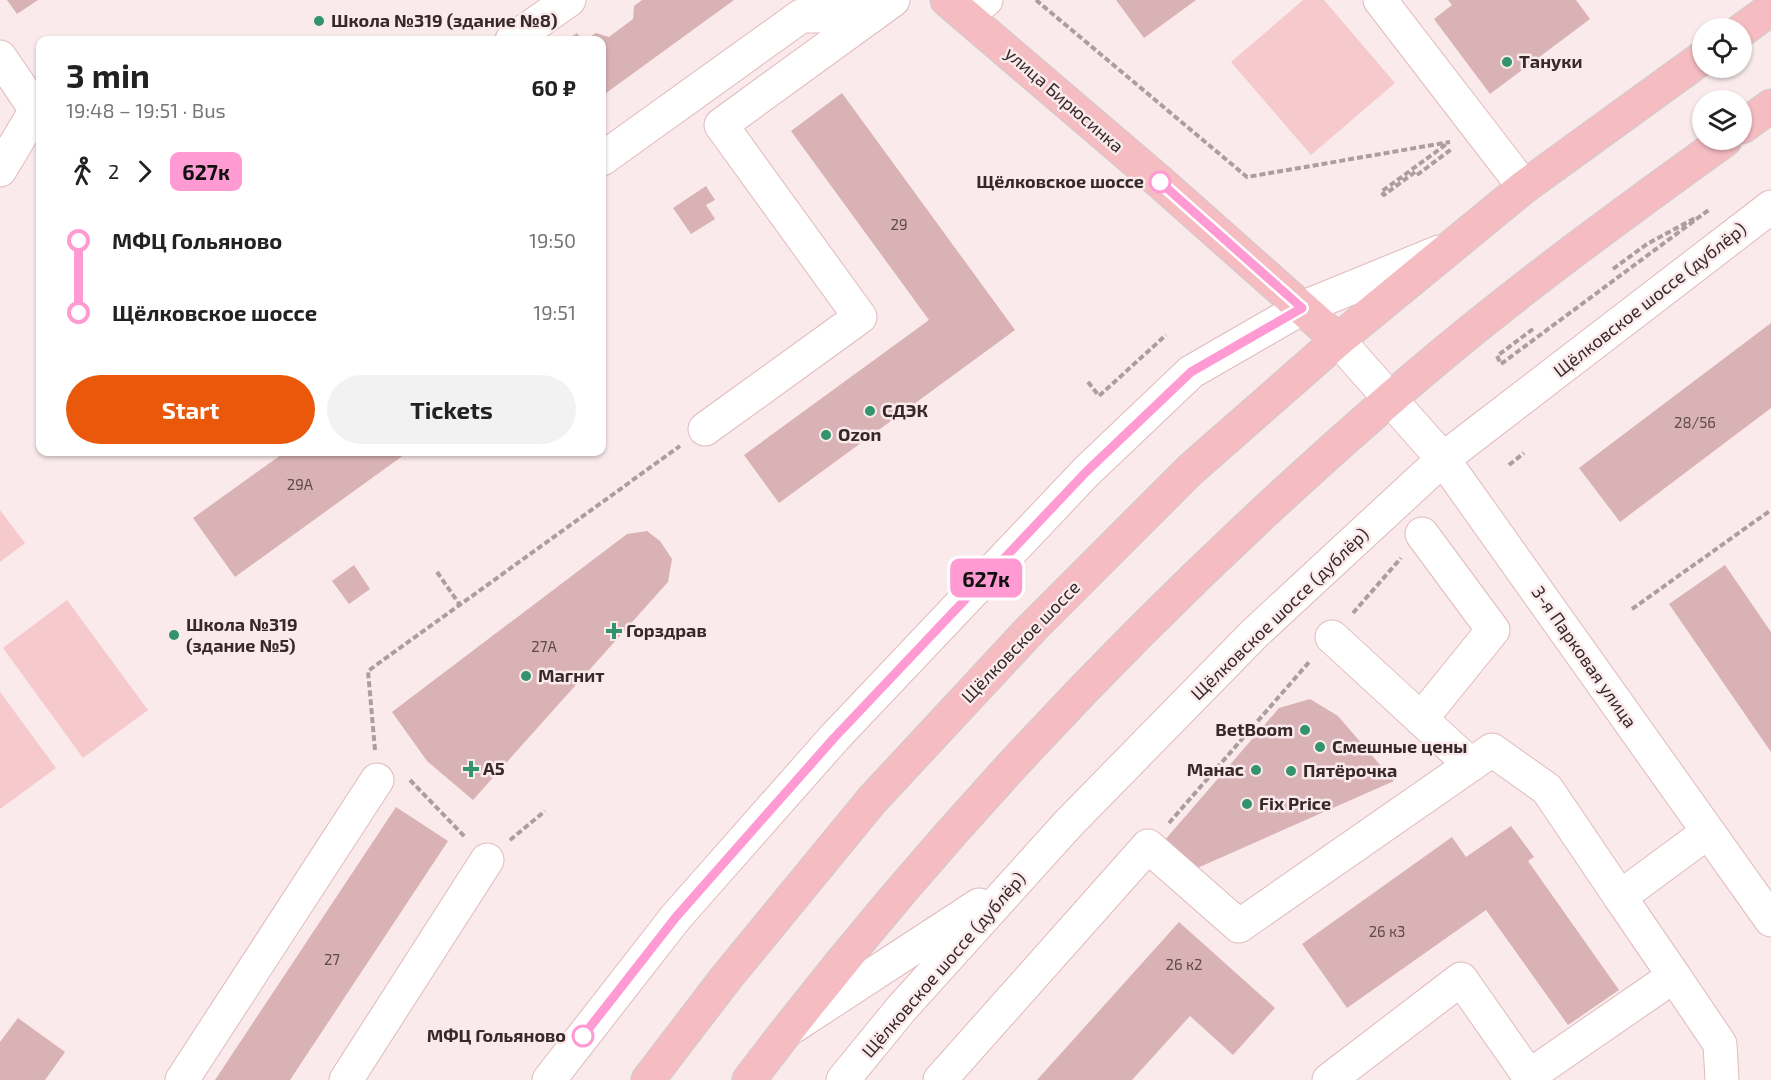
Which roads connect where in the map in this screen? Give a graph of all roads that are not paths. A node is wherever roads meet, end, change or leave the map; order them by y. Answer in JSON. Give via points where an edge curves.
{"nodes":[{"id":1,"x":569,"y":0,"type":"edge"},
{"id":2,"x":1380,"y":0,"type":"edge"},
{"id":3,"x":966,"y":5,"type":"edge"},
{"id":4,"x":882,"y":8,"type":"edge"},
{"id":5,"x":1771,"y":9,"type":"edge"},
{"id":6,"x":1752,"y":23,"type":"edge"},
{"id":7,"x":518,"y":36,"type":"edge"},
{"id":8,"x":0,"y":57,"type":"edge"},
{"id":9,"x":1692,"y":65,"type":"edge"},
{"id":10,"x":697,"y":91,"type":"junction"},
{"id":11,"x":1771,"y":106,"type":"edge"},
{"id":12,"x":1752,"y":120,"type":"edge"},
{"id":13,"x":721,"y":125,"type":"junction"},
{"id":14,"x":1711,"y":150,"type":"edge"},
{"id":15,"x":606,"y":156,"type":"edge"},
{"id":16,"x":0,"y":170,"type":"edge"},
{"id":17,"x":1524,"y":187,"type":"junction"},
{"id":18,"x":1771,"y":207,"type":"edge"},
{"id":19,"x":1449,"y":248,"type":"junction"},
{"id":20,"x":1302,"y":308,"type":"junction"},
{"id":21,"x":1338,"y":340,"type":"junction"},
{"id":22,"x":1390,"y":398,"type":"junction"},
{"id":23,"x":705,"y":429,"type":"road end"},
{"id":24,"x":1443,"y":459,"type":"junction"},
{"id":25,"x":1422,"y":534,"type":"road end"},
{"id":26,"x":1332,"y":637,"type":"road end"},
{"id":27,"x":1421,"y":719,"type":"junction"},
{"id":28,"x":1471,"y":765,"type":"junction"},
{"id":29,"x":388,"y":769,"type":"road end"},
{"id":30,"x":1708,"y":832,"type":"junction"},
{"id":31,"x":487,"y":860,"type":"road end"},
{"id":32,"x":1019,"y":879,"type":"junction"},
{"id":33,"x":1620,"y":897,"type":"junction"},
{"id":34,"x":1771,"y":920,"type":"edge"},
{"id":35,"x":1674,"y":976,"type":"junction"},
{"id":36,"x":786,"y":1031,"type":"junction"},
{"id":37,"x":182,"y":1080,"type":"edge"},
{"id":38,"x":346,"y":1080,"type":"edge"},
{"id":39,"x":549,"y":1080,"type":"edge"},
{"id":40,"x":648,"y":1080,"type":"edge"},
{"id":41,"x":749,"y":1080,"type":"edge"},
{"id":42,"x":843,"y":1080,"type":"edge"},
{"id":43,"x":940,"y":1080,"type":"edge"},
{"id":44,"x":1329,"y":1080,"type":"edge"},
{"id":45,"x":1722,"y":1080,"type":"edge"}],
"edges":[{"from":1,"to":7,"type":"street"},
{"from":2,"to":17,"type":"street"},
{"from":3,"to":20,"type":"main road","name":"улица Бирюсинка"},
{"from":4,"to":10,"type":"street","via":[[801,16]]},
{"from":4,"to":13,"type":"street"},
{"from":5,"to":6,"type":"main road"},
{"from":8,"to":16,"type":"street","via":[[36,110]]},
{"from":9,"to":17,"type":"main road","name":"Щёлковское шоссе"},
{"from":10,"to":13,"type":"street"},
{"from":10,"to":15,"type":"street"},
{"from":11,"to":12,"type":"main road"},
{"from":13,"to":23,"type":"street","via":[[860,317]]},
{"from":14,"to":22,"type":"main road","via":[[1582,243]]},
{"from":17,"to":19,"type":"main road","name":"Щёлковское шоссе"},
{"from":18,"to":24,"type":"street","name":"Щёлковское шоссе (дублёр)"},
{"from":19,"to":20,"type":"street"},
{"from":19,"to":21,"type":"main road","name":"Щёлковское шоссе"},
{"from":20,"to":21,"type":"main road","name":"улица Бирюсинка"},
{"from":20,"to":39,"type":"street","via":[[1191,372],[1086,472],[834,738],[676,917]]},
{"from":21,"to":22,"type":"street","name":"улица Бирюсинка"},
{"from":21,"to":40,"type":"main road","name":"Щёлковское шоссе","via":[[1190,470],[1032,628],[872,801],[726,978]]},
{"from":22,"to":24,"type":"street","name":"3-я Парковая улица"},
{"from":22,"to":36,"type":"main road","via":[[1242,534],[1095,678],[930,858]]},
{"from":24,"to":30,"type":"street","name":"3-я Парковая улица"},
{"from":24,"to":32,"type":"street","name":"Щёлковское шоссе (дублёр)","via":[[1255,633]]},
{"from":25,"to":27,"type":"street","via":[[1493,630]]},
{"from":26,"to":27,"type":"street"},
{"from":27,"to":28,"type":"street"},
{"from":28,"to":33,"type":"street","via":[[1492,750],[1547,789]]},
{"from":28,"to":43,"type":"street","via":[[1239,927],[1149,846]]},
{"from":29,"to":37,"type":"street"},
{"from":30,"to":33,"type":"street"},
{"from":30,"to":34,"type":"street","name":"3-я Парковая улица"},
{"from":31,"to":38,"type":"street"},
{"from":32,"to":36,"type":"street"},
{"from":32,"to":42,"type":"street","name":"Щёлковское шоссе (дублёр)","via":[[901,1009]]},
{"from":33,"to":35,"type":"street"},
{"from":35,"to":44,"type":"street","via":[[1529,1076],[1461,979]]},
{"from":35,"to":45,"type":"street","via":[[1720,1044]]},
{"from":36,"to":41,"type":"main road"}]}
